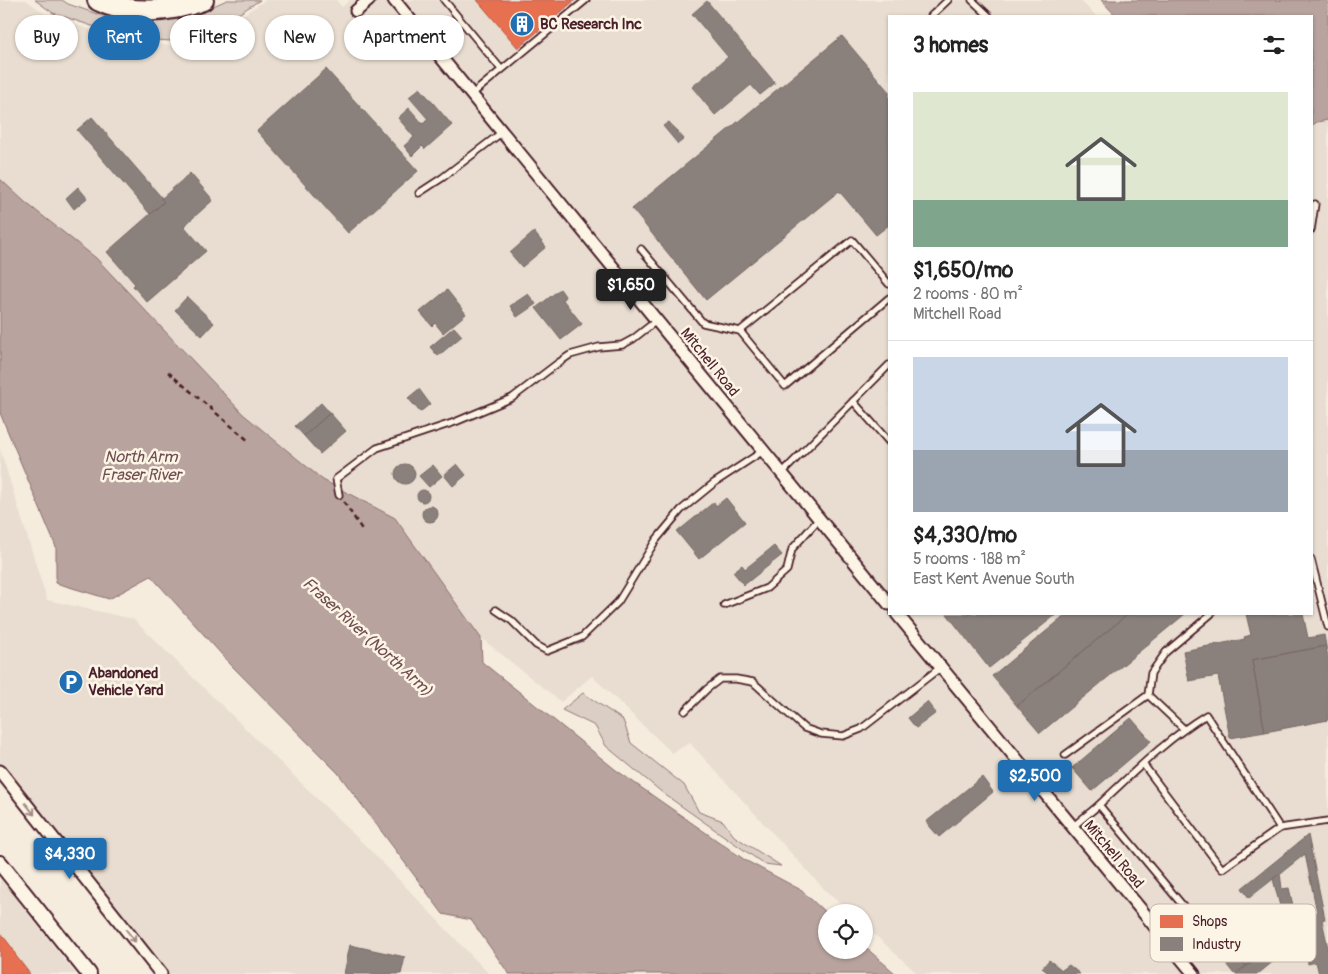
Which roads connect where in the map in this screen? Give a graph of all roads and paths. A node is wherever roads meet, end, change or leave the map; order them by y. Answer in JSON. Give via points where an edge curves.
{"nodes":[{"id":1,"x":98,"y":0,"type":"edge"},
{"id":2,"x":203,"y":0,"type":"edge"},
{"id":3,"x":369,"y":0,"type":"edge"},
{"id":4,"x":394,"y":0,"type":"edge"},
{"id":5,"x":444,"y":0,"type":"edge"},
{"id":6,"x":586,"y":0,"type":"edge"},
{"id":7,"x":948,"y":0,"type":"edge"},
{"id":8,"x":972,"y":0,"type":"edge"},
{"id":9,"x":356,"y":11,"type":"dead end"},
{"id":10,"x":932,"y":15,"type":"edge"},
{"id":11,"x":987,"y":15,"type":"edge"},
{"id":12,"x":501,"y":69,"type":"junction"},
{"id":13,"x":471,"y":95,"type":"junction"},
{"id":14,"x":502,"y":132,"type":"junction"},
{"id":15,"x":419,"y":192,"type":"dead end"},
{"id":16,"x":1315,"y":204,"type":"dead end"},
{"id":17,"x":1313,"y":217,"type":"edge"},
{"id":18,"x":641,"y":249,"type":"dead end"},
{"id":19,"x":888,"y":283,"type":"edge"},
{"id":20,"x":888,"y":299,"type":"edge"},
{"id":21,"x":656,"y":321,"type":"junction"},
{"id":22,"x":740,"y":331,"type":"junction"},
{"id":23,"x":888,"y":366,"type":"edge"},
{"id":24,"x":168,"y":372,"type":"dead end"},
{"id":25,"x":853,"y":401,"type":"junction"},
{"id":26,"x":888,"y":432,"type":"edge"},
{"id":27,"x":884,"y":437,"type":"junction"},
{"id":28,"x":888,"y":441,"type":"edge"},
{"id":29,"x":250,"y":442,"type":"dead end"},
{"id":30,"x":763,"y":451,"type":"junction"},
{"id":31,"x":782,"y":473,"type":"junction"},
{"id":32,"x":339,"y":495,"type":"joint"},
{"id":33,"x":819,"y":519,"type":"junction"},
{"id":34,"x":363,"y":531,"type":"dead end"},
{"id":35,"x":1313,"y":567,"type":"edge"},
{"id":36,"x":888,"y":603,"type":"edge"},
{"id":37,"x":724,"y":605,"type":"dead end"},
{"id":38,"x":496,"y":610,"type":"dead end"},
{"id":39,"x":1210,"y":615,"type":"edge"},
{"id":40,"x":903,"y":616,"type":"edge"},
{"id":41,"x":1328,"y":627,"type":"edge"},
{"id":42,"x":941,"y":667,"type":"junction"},
{"id":43,"x":1148,"y":695,"type":"junction"},
{"id":44,"x":685,"y":711,"type":"dead end"},
{"id":45,"x":1184,"y":729,"type":"junction"},
{"id":46,"x":1065,"y":755,"type":"dead end"},
{"id":47,"x":1143,"y":764,"type":"junction"},
{"id":48,"x":0,"y":771,"type":"edge"},
{"id":49,"x":1099,"y":805,"type":"junction"},
{"id":50,"x":1328,"y":821,"type":"edge"},
{"id":51,"x":1073,"y":827,"type":"junction"},
{"id":52,"x":1280,"y":828,"type":"junction"},
{"id":53,"x":0,"y":863,"type":"edge"},
{"id":54,"x":1182,"y":904,"type":"edge"},
{"id":55,"x":1150,"y":921,"type":"edge"},
{"id":56,"x":1184,"y":962,"type":"edge"},
{"id":57,"x":89,"y":974,"type":"edge"},
{"id":58,"x":161,"y":974,"type":"edge"},
{"id":59,"x":1194,"y":974,"type":"edge"}],
"edges":[{"from":1,"to":2,"type":"highway","via":[[108,5],[141,10],[185,7]]},
{"from":3,"to":9,"type":"street"},
{"from":4,"to":13,"type":"street","name":"Mitchell Road"},
{"from":5,"to":12,"type":"lane"},
{"from":6,"to":12,"type":"lane"},
{"from":7,"to":10,"type":"lane"},
{"from":8,"to":11,"type":"lane"},
{"from":12,"to":13,"type":"lane"},
{"from":13,"to":14,"type":"street","name":"Mitchell Road"},
{"from":14,"to":15,"type":"lane"},
{"from":14,"to":21,"type":"street","name":"Mitchell Road"},
{"from":16,"to":17,"type":"lane"},
{"from":18,"to":22,"type":"lane","via":[[703,323]]},
{"from":19,"to":22,"type":"lane","via":[[852,240]]},
{"from":20,"to":22,"type":"lane","via":[[785,386]]},
{"from":21,"to":30,"type":"street","name":"Mitchell Road"},
{"from":21,"to":32,"type":"lane","via":[[622,345],[570,355],[512,398],[455,422],[377,448],[336,479]]},
{"from":23,"to":25,"type":"lane"},
{"from":24,"to":29,"type":"path"},
{"from":25,"to":27,"type":"lane"},
{"from":25,"to":31,"type":"lane"},
{"from":26,"to":27,"type":"lane"},
{"from":27,"to":28,"type":"lane"},
{"from":30,"to":31,"type":"street","name":"Mitchell Road"},
{"from":30,"to":38,"type":"lane","via":[[720,478],[681,510],[656,540],[618,602],[582,637],[548,651],[536,645]]},
{"from":31,"to":33,"type":"street","name":"Mitchell Road"},
{"from":32,"to":34,"type":"path"},
{"from":33,"to":36,"type":"street","name":"Mitchell Road"},
{"from":33,"to":37,"type":"lane","via":[[792,549],[787,570],[767,588]]},
{"from":35,"to":41,"type":"lane"},
{"from":39,"to":43,"type":"lane","via":[[1166,652],[1151,673]]},
{"from":40,"to":42,"type":"street","name":"Mitchell Road"},
{"from":42,"to":44,"type":"lane","via":[[861,729],[843,736],[804,728],[754,682],[736,678],[720,679]]},
{"from":42,"to":51,"type":"street","name":"Mitchell Road"},
{"from":43,"to":45,"type":"lane"},
{"from":43,"to":46,"type":"lane"},
{"from":45,"to":47,"type":"lane"},
{"from":45,"to":52,"type":"lane","via":[[1206,715]]},
{"from":47,"to":49,"type":"lane"},
{"from":47,"to":52,"type":"lane","via":[[1222,868]]},
{"from":48,"to":58,"type":"street","one_way":true},
{"from":49,"to":51,"type":"lane"},
{"from":49,"to":54,"type":"lane"},
{"from":50,"to":52,"type":"lane"},
{"from":51,"to":55,"type":"street","name":"Mitchell Road"},
{"from":53,"to":57,"type":"street"},
{"from":56,"to":59,"type":"street","name":"Mitchell Road"}]}
